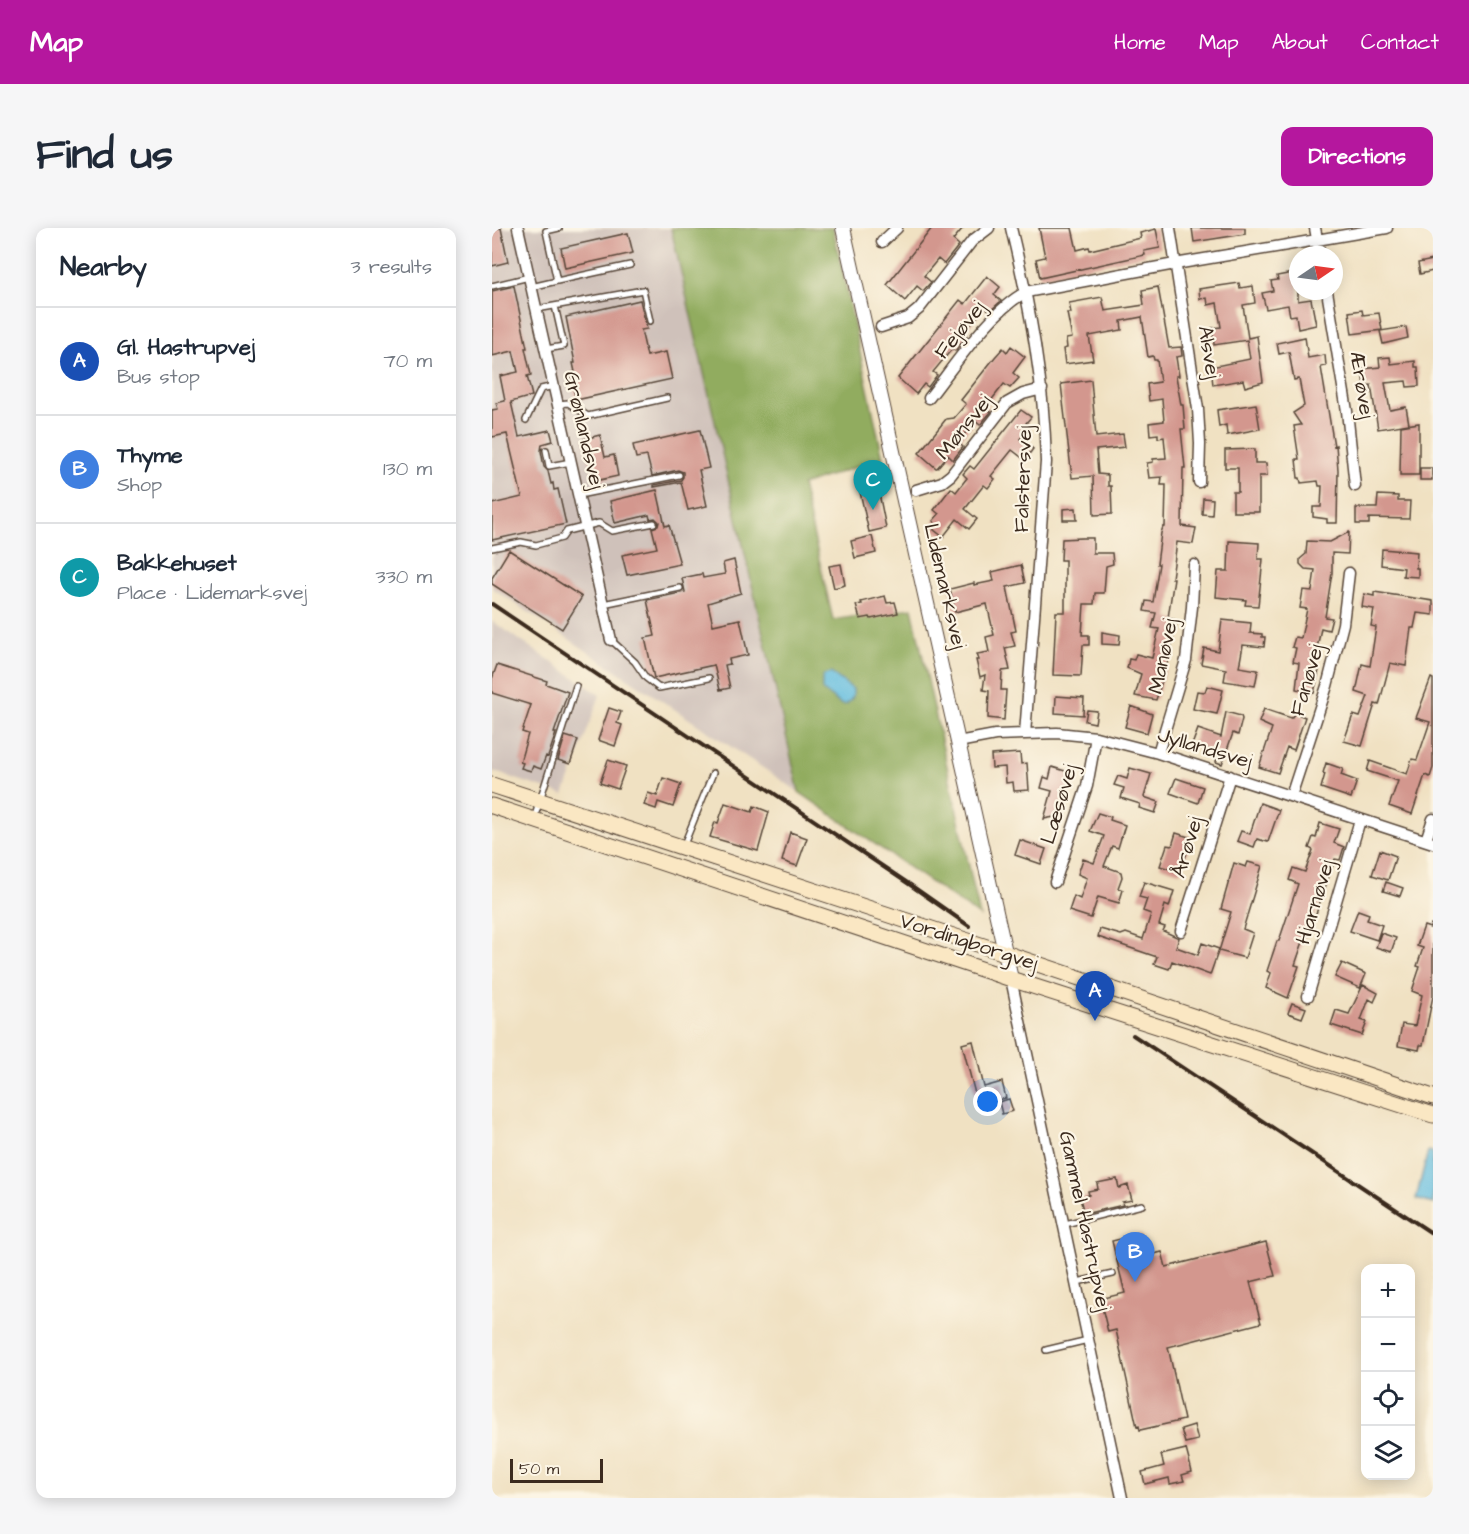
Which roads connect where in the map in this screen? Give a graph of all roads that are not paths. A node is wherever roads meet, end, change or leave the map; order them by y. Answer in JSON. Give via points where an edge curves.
{"nodes":[{"id":1,"x":518,"y":228,"type":"edge"},
{"id":2,"x":559,"y":228,"type":"edge"},
{"id":3,"x":843,"y":228,"type":"edge"},
{"id":4,"x":897,"y":228,"type":"edge"},
{"id":5,"x":989,"y":228,"type":"edge"},
{"id":6,"x":1011,"y":228,"type":"edge"},
{"id":7,"x":1170,"y":228,"type":"edge"},
{"id":8,"x":1315,"y":228,"type":"edge"},
{"id":9,"x":1387,"y":228,"type":"edge"},
{"id":10,"x":1318,"y":241,"type":"junction"},
{"id":11,"x":882,"y":242,"type":"dead end"},
{"id":12,"x":1319,"y":246,"type":"edge"},
{"id":13,"x":1175,"y":264,"type":"junction"},
{"id":14,"x":630,"y":265,"type":"dead end"},
{"id":15,"x":557,"y":280,"type":"junction"},
{"id":16,"x":530,"y":282,"type":"junction"},
{"id":17,"x":492,"y":286,"type":"edge"},
{"id":18,"x":1026,"y":292,"type":"junction"},
{"id":19,"x":1328,"y":300,"type":"edge"},
{"id":20,"x":555,"y":306,"type":"junction"},
{"id":21,"x":537,"y":309,"type":"junction"},
{"id":22,"x":650,"y":321,"type":"dead end"},
{"id":23,"x":881,"y":327,"type":"dead end"},
{"id":24,"x":546,"y":349,"type":"junction"},
{"id":25,"x":554,"y":386,"type":"junction"},
{"id":26,"x":1042,"y":388,"type":"junction"},
{"id":27,"x":667,"y":398,"type":"dead end"},
{"id":28,"x":929,"y":398,"type":"dead end"},
{"id":29,"x":558,"y":404,"type":"junction"},
{"id":30,"x":526,"y":420,"type":"dead end"},
{"id":31,"x":546,"y":450,"type":"dead end"},
{"id":32,"x":571,"y":462,"type":"junction"},
{"id":33,"x":679,"y":475,"type":"dead end"},
{"id":34,"x":1199,"y":482,"type":"dead end"},
{"id":35,"x":1355,"y":486,"type":"dead end"},
{"id":36,"x":916,"y":490,"type":"dead end"},
{"id":37,"x":579,"y":495,"type":"junction"},
{"id":38,"x":654,"y":523,"type":"dead end"},
{"id":39,"x":586,"y":526,"type":"junction"},
{"id":40,"x":492,"y":549,"type":"edge"},
{"id":41,"x":1194,"y":565,"type":"dead end"},
{"id":42,"x":1349,"y":573,"type":"dead end"},
{"id":43,"x":680,"y":588,"type":"dead end"},
{"id":44,"x":603,"y":604,"type":"junction"},
{"id":45,"x":611,"y":640,"type":"joint"},
{"id":46,"x":709,"y":678,"type":"dead end"},
{"id":47,"x":576,"y":686,"type":"dead end"},
{"id":48,"x":1026,"y":734,"type":"junction"},
{"id":49,"x":1096,"y":737,"type":"junction"},
{"id":50,"x":958,"y":742,"type":"junction"},
{"id":51,"x":1158,"y":753,"type":"junction"},
{"id":52,"x":713,"y":773,"type":"dead end"},
{"id":53,"x":1230,"y":776,"type":"junction"},
{"id":54,"x":492,"y":785,"type":"edge"},
{"id":55,"x":1291,"y":796,"type":"junction"},
{"id":56,"x":540,"y":801,"type":"junction"},
{"id":57,"x":492,"y":806,"type":"edge"},
{"id":58,"x":1433,"y":819,"type":"edge"},
{"id":59,"x":534,"y":820,"type":"junction"},
{"id":60,"x":1360,"y":820,"type":"junction"},
{"id":61,"x":1429,"y":841,"type":"edge"},
{"id":62,"x":683,"y":847,"type":"junction"},
{"id":63,"x":1055,"y":882,"type":"dead end"},
{"id":64,"x":1181,"y":931,"type":"dead end"},
{"id":65,"x":1005,"y":953,"type":"junction"},
{"id":66,"x":1011,"y":979,"type":"junction"},
{"id":67,"x":1308,"y":996,"type":"dead end"},
{"id":68,"x":1433,"y":1097,"type":"edge"},
{"id":69,"x":1433,"y":1115,"type":"edge"},
{"id":70,"x":1142,"y":1205,"type":"dead end"},
{"id":71,"x":1065,"y":1224,"type":"junction"},
{"id":72,"x":1113,"y":1274,"type":"dead end"},
{"id":73,"x":1077,"y":1282,"type":"junction"},
{"id":74,"x":1089,"y":1339,"type":"junction"},
{"id":75,"x":1046,"y":1350,"type":"dead end"},
{"id":76,"x":1122,"y":1498,"type":"edge"}],
"edges":[{"from":1,"to":16,"type":"street","name":"Grønlandsvej"},
{"from":2,"to":15,"type":"lane","via":[[546,231]]},
{"from":3,"to":50,"type":"street","name":"Lidemarksvej"},
{"from":4,"to":11,"type":"street"},
{"from":5,"to":23,"type":"street","via":[[972,241],[919,309],[908,318]]},
{"from":6,"to":18,"type":"street","name":"Falstersvej"},
{"from":7,"to":13,"type":"street","name":"Alsvej"},
{"from":8,"to":10,"type":"street"},
{"from":9,"to":10,"type":"street"},
{"from":10,"to":12,"type":"street"},
{"from":10,"to":13,"type":"street"},
{"from":13,"to":18,"type":"street"},
{"from":13,"to":34,"type":"street","name":"Alsvej","via":[[1198,409]]},
{"from":14,"to":15,"type":"lane"},
{"from":15,"to":16,"type":"lane"},
{"from":16,"to":17,"type":"lane"},
{"from":16,"to":21,"type":"street","name":"Grønlandsvej"},
{"from":18,"to":26,"type":"street","name":"Falstersvej"},
{"from":18,"to":28,"type":"street","name":"Fejøvej","via":[[999,311]]},
{"from":19,"to":35,"type":"street","name":"Ærøvej"},
{"from":20,"to":21,"type":"lane"},
{"from":20,"to":22,"type":"lane","via":[[643,290]]},
{"from":20,"to":24,"type":"lane","via":[[564,346]]},
{"from":21,"to":24,"type":"street","name":"Grønlandsvej"},
{"from":24,"to":25,"type":"street","name":"Grønlandsvej"},
{"from":25,"to":29,"type":"street","name":"Grønlandsvej"},
{"from":25,"to":30,"type":"lane","via":[[541,389]]},
{"from":26,"to":36,"type":"street","name":"Mønsvej","via":[[1007,403],[951,475]]},
{"from":26,"to":48,"type":"street","name":"Falstersvej","via":[[1046,462]]},
{"from":27,"to":29,"type":"lane","via":[[588,416],[568,403]]},
{"from":29,"to":32,"type":"street","name":"Grønlandsvej"},
{"from":31,"to":32,"type":"lane","via":[[549,466]]},
{"from":32,"to":37,"type":"street","name":"Grønlandsvej"},
{"from":33,"to":37,"type":"lane"},
{"from":37,"to":39,"type":"street","name":"Grønlandsvej"},
{"from":38,"to":39,"type":"lane","via":[[612,531],[599,523]]},
{"from":39,"to":40,"type":"lane","via":[[536,545],[521,542]]},
{"from":39,"to":44,"type":"street","name":"Grønlandsvej"},
{"from":41,"to":51,"type":"street","name":"Manøvej","via":[[1186,660]]},
{"from":42,"to":55,"type":"street","name":"Fanøvej","via":[[1343,624],[1330,676]]},
{"from":43,"to":44,"type":"lane"},
{"from":44,"to":45,"type":"street","name":"Grønlandsvej"},
{"from":45,"to":46,"type":"lane","via":[[659,688]]},
{"from":47,"to":56,"type":"lane"},
{"from":48,"to":49,"type":"street","name":"Jyllandsvej"},
{"from":48,"to":50,"type":"street","name":"Jyllandsvej"},
{"from":49,"to":51,"type":"street","name":"Jyllandsvej"},
{"from":49,"to":63,"type":"street","name":"Læsøvej","via":[[1087,786]]},
{"from":50,"to":65,"type":"street","name":"Lidemarksvej"},
{"from":51,"to":53,"type":"street","name":"Jyllandsvej"},
{"from":52,"to":62,"type":"lane"},
{"from":53,"to":55,"type":"street","name":"Jyllandsvej"},
{"from":53,"to":64,"type":"street","name":"Årøvej"},
{"from":54,"to":56,"type":"main road","name":"Vordingborgvej"},
{"from":55,"to":60,"type":"street","name":"Jyllandsvej"},
{"from":56,"to":59,"type":"lane"},
{"from":56,"to":62,"type":"main road","name":"Vordingborgvej"},
{"from":57,"to":59,"type":"main road","name":"Vordingborgvej"},
{"from":58,"to":61,"type":"street"},
{"from":59,"to":66,"type":"main road","name":"Vordingborgvej"},
{"from":60,"to":61,"type":"street","name":"Jyllandsvej"},
{"from":60,"to":67,"type":"street","name":"Hjarnøvej"},
{"from":62,"to":65,"type":"main road","name":"Vordingborgvej"},
{"from":65,"to":66,"type":"street","name":"Gammel Hastrupvej"},
{"from":65,"to":68,"type":"main road","name":"Vordingborgvej"},
{"from":66,"to":69,"type":"main road","name":"Vordingborgvej"},
{"from":66,"to":71,"type":"street","name":"Gammel Hastrupvej"},
{"from":70,"to":71,"type":"lane"},
{"from":71,"to":73,"type":"street","name":"Gammel Hastrupvej"},
{"from":72,"to":73,"type":"lane"},
{"from":73,"to":74,"type":"street","name":"Gammel Hastrupvej"},
{"from":74,"to":75,"type":"lane"},
{"from":74,"to":76,"type":"street","name":"Gammel Hastrupvej"}]}
